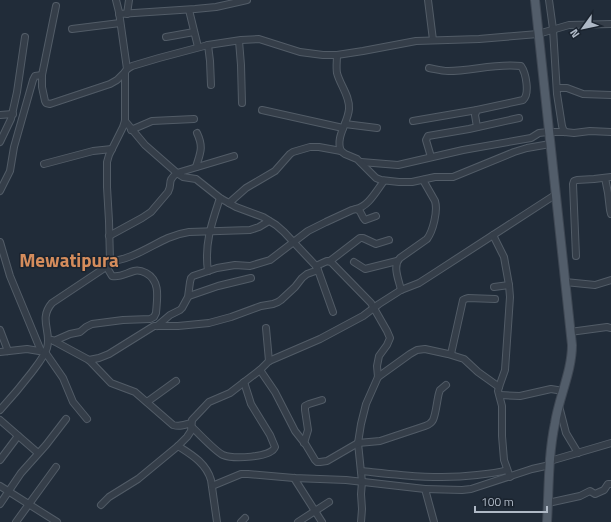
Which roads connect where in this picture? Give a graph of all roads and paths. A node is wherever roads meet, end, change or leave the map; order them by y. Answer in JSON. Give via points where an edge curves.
{"nodes":[{"id":1,"x":116,"y":0,"type":"edge"},
{"id":2,"x":129,"y":0,"type":"edge"},
{"id":3,"x":248,"y":0,"type":"edge"},
{"id":4,"x":428,"y":0,"type":"edge"},
{"id":5,"x":534,"y":0,"type":"edge"},
{"id":6,"x":549,"y":0,"type":"edge"},
{"id":7,"x":56,"y":6,"type":"dead end"},
{"id":8,"x":189,"y":10,"type":"junction"},
{"id":9,"x":119,"y":14,"type":"junction"},
{"id":10,"x":127,"y":14,"type":"junction"},
{"id":11,"x":120,"y":23,"type":"junction"},
{"id":12,"x":611,"y":24,"type":"edge"},
{"id":13,"x":72,"y":29,"type":"dead end"},
{"id":14,"x":553,"y":29,"type":"junction"},
{"id":15,"x":194,"y":32,"type":"junction"},
{"id":16,"x":538,"y":34,"type":"junction"},
{"id":17,"x":25,"y":37,"type":"dead end"},
{"id":18,"x":166,"y":37,"type":"dead end"},
{"id":19,"x":433,"y":40,"type":"junction"},
{"id":20,"x":239,"y":41,"type":"junction"},
{"id":21,"x":208,"y":45,"type":"junction"},
{"id":22,"x":198,"y":47,"type":"junction"},
{"id":23,"x":337,"y":55,"type":"junction"},
{"id":24,"x":429,"y":68,"type":"dead end"},
{"id":25,"x":126,"y":71,"type":"junction"},
{"id":26,"x":42,"y":75,"type":"junction"},
{"id":27,"x":211,"y":85,"type":"dead end"},
{"id":28,"x":557,"y":88,"type":"junction"},
{"id":29,"x":611,"y":95,"type":"edge"},
{"id":30,"x":242,"y":103,"type":"dead end"},
{"id":31,"x":262,"y":110,"type":"dead end"},
{"id":32,"x":478,"y":110,"type":"junction"},
{"id":33,"x":0,"y":114,"type":"edge"},
{"id":34,"x":12,"y":114,"type":"junction"},
{"id":35,"x":519,"y":118,"type":"dead end"},
{"id":36,"x":194,"y":119,"type":"dead end"},
{"id":37,"x":125,"y":121,"type":"junction"},
{"id":38,"x":413,"y":122,"type":"dead end"},
{"id":39,"x":344,"y":126,"type":"junction"},
{"id":40,"x":477,"y":127,"type":"junction"},
{"id":41,"x":377,"y":128,"type":"dead end"},
{"id":42,"x":131,"y":130,"type":"junction"},
{"id":43,"x":548,"y":132,"type":"junction"},
{"id":44,"x":565,"y":132,"type":"junction"},
{"id":45,"x":611,"y":132,"type":"edge"},
{"id":46,"x":197,"y":133,"type":"dead end"},
{"id":47,"x":0,"y":142,"type":"edge"},
{"id":48,"x":550,"y":144,"type":"junction"},
{"id":49,"x":112,"y":149,"type":"junction"},
{"id":50,"x":341,"y":151,"type":"junction"},
{"id":51,"x":234,"y":156,"type":"dead end"},
{"id":52,"x":431,"y":157,"type":"junction"},
{"id":53,"x":361,"y":162,"type":"junction"},
{"id":54,"x":44,"y":164,"type":"dead end"},
{"id":55,"x":196,"y":167,"type":"junction"},
{"id":56,"x":177,"y":173,"type":"junction"},
{"id":57,"x":608,"y":177,"type":"edge"},
{"id":58,"x":423,"y":180,"type":"junction"},
{"id":59,"x":384,"y":181,"type":"junction"},
{"id":60,"x":0,"y":191,"type":"edge"},
{"id":61,"x":555,"y":195,"type":"junction"},
{"id":62,"x":220,"y":198,"type":"junction"},
{"id":63,"x":229,"y":203,"type":"junction"},
{"id":64,"x":356,"y":209,"type":"junction"},
{"id":65,"x":611,"y":214,"type":"edge"},
{"id":66,"x":376,"y":216,"type":"dead end"},
{"id":67,"x":269,"y":220,"type":"junction"},
{"id":68,"x":210,"y":231,"type":"junction"},
{"id":69,"x":493,"y":235,"type":"junction"},
{"id":70,"x":109,"y":236,"type":"junction"},
{"id":71,"x":389,"y":240,"type":"dead end"},
{"id":72,"x":0,"y":242,"type":"edge"},
{"id":73,"x":293,"y":242,"type":"junction"},
{"id":74,"x":576,"y":256,"type":"dead end"},
{"id":75,"x":110,"y":260,"type":"junction"},
{"id":76,"x":330,"y":261,"type":"junction"},
{"id":77,"x":397,"y":261,"type":"junction"},
{"id":78,"x":354,"y":262,"type":"dead end"},
{"id":79,"x":106,"y":266,"type":"junction"},
{"id":80,"x":317,"y":268,"type":"junction"},
{"id":81,"x":208,"y":271,"type":"junction"},
{"id":82,"x":251,"y":278,"type":"dead end"},
{"id":83,"x":611,"y":280,"type":"edge"},
{"id":84,"x":565,"y":282,"type":"junction"},
{"id":85,"x":509,"y":285,"type":"junction"},
{"id":86,"x":494,"y":287,"type":"dead end"},
{"id":87,"x":401,"y":290,"type":"junction"},
{"id":88,"x":189,"y":296,"type":"junction"},
{"id":89,"x":496,"y":299,"type":"dead end"},
{"id":90,"x":374,"y":308,"type":"junction"},
{"id":91,"x":333,"y":312,"type":"dead end"},
{"id":92,"x":157,"y":326,"type":"junction"},
{"id":93,"x":266,"y":328,"type":"dead end"},
{"id":94,"x":611,"y":328,"type":"edge"},
{"id":95,"x":0,"y":330,"type":"edge"},
{"id":96,"x":570,"y":332,"type":"junction"},
{"id":97,"x":48,"y":338,"type":"junction"},
{"id":98,"x":54,"y":341,"type":"junction"},
{"id":99,"x":8,"y":351,"type":"junction"},
{"id":100,"x":0,"y":352,"type":"edge"},
{"id":101,"x":43,"y":352,"type":"junction"},
{"id":102,"x":451,"y":354,"type":"junction"},
{"id":103,"x":88,"y":360,"type":"junction"},
{"id":104,"x":269,"y":361,"type":"junction"},
{"id":105,"x":260,"y":370,"type":"junction"},
{"id":106,"x":378,"y":377,"type":"junction"},
{"id":107,"x":176,"y":381,"type":"dead end"},
{"id":108,"x":244,"y":382,"type":"junction"},
{"id":109,"x":446,"y":385,"type":"dead end"},
{"id":110,"x":499,"y":387,"type":"junction"},
{"id":111,"x":563,"y":391,"type":"junction"},
{"id":112,"x":500,"y":395,"type":"junction"},
{"id":113,"x":322,"y":400,"type":"dead end"},
{"id":114,"x":147,"y":402,"type":"junction"},
{"id":115,"x":559,"y":405,"type":"junction"},
{"id":116,"x":0,"y":410,"type":"edge"},
{"id":117,"x":66,"y":419,"type":"dead end"},
{"id":118,"x":87,"y":419,"type":"dead end"},
{"id":119,"x":0,"y":420,"type":"edge"},
{"id":120,"x":191,"y":424,"type":"junction"},
{"id":121,"x":18,"y":436,"type":"junction"},
{"id":122,"x":304,"y":443,"type":"junction"},
{"id":123,"x":358,"y":443,"type":"junction"},
{"id":124,"x":611,"y":443,"type":"edge"},
{"id":125,"x":178,"y":446,"type":"junction"},
{"id":126,"x":38,"y":453,"type":"junction"},
{"id":127,"x":578,"y":453,"type":"junction"},
{"id":128,"x":0,"y":460,"type":"edge"},
{"id":129,"x":550,"y":463,"type":"junction"},
{"id":130,"x":56,"y":467,"type":"dead end"},
{"id":131,"x":507,"y":470,"type":"junction"},
{"id":132,"x":361,"y":471,"type":"junction"},
{"id":133,"x":510,"y":477,"type":"junction"},
{"id":134,"x":294,"y":478,"type":"junction"},
{"id":135,"x":362,"y":482,"type":"junction"},
{"id":136,"x":611,"y":484,"type":"edge"},
{"id":137,"x":0,"y":486,"type":"edge"},
{"id":138,"x":212,"y":486,"type":"junction"},
{"id":139,"x":425,"y":489,"type":"junction"},
{"id":140,"x":8,"y":491,"type":"junction"},
{"id":141,"x":329,"y":502,"type":"dead end"},
{"id":142,"x":548,"y":503,"type":"junction"},
{"id":143,"x":0,"y":504,"type":"edge"},
{"id":144,"x":29,"y":504,"type":"junction"},
{"id":145,"x":101,"y":505,"type":"dead end"},
{"id":146,"x":315,"y":511,"type":"junction"},
{"id":147,"x":16,"y":522,"type":"edge"},
{"id":148,"x":57,"y":522,"type":"edge"},
{"id":149,"x":217,"y":522,"type":"edge"},
{"id":150,"x":298,"y":522,"type":"edge"},
{"id":151,"x":322,"y":522,"type":"edge"},
{"id":152,"x":361,"y":522,"type":"edge"},
{"id":153,"x":434,"y":522,"type":"edge"},
{"id":154,"x":547,"y":522,"type":"edge"}],
"edges":[{"from":1,"to":9,"type":"street"},
{"from":2,"to":10,"type":"street"},
{"from":3,"to":8,"type":"street"},
{"from":4,"to":19,"type":"street"},
{"from":5,"to":16,"type":"main road"},
{"from":6,"to":14,"type":"street"},
{"from":7,"to":26,"type":"street"},
{"from":8,"to":10,"type":"street"},
{"from":8,"to":15,"type":"street"},
{"from":9,"to":10,"type":"street"},
{"from":9,"to":11,"type":"street"},
{"from":11,"to":13,"type":"street"},
{"from":11,"to":25,"type":"street"},
{"from":12,"to":14,"type":"street","via":[[576,24]]},
{"from":14,"to":16,"type":"street"},
{"from":14,"to":28,"type":"street"},
{"from":15,"to":18,"type":"street"},
{"from":15,"to":22,"type":"street"},
{"from":16,"to":19,"type":"street"},
{"from":16,"to":43,"type":"main road"},
{"from":17,"to":34,"type":"street"},
{"from":19,"to":23,"type":"street"},
{"from":20,"to":21,"type":"street"},
{"from":20,"to":23,"type":"street","via":[[259,38],[300,52]]},
{"from":20,"to":30,"type":"street"},
{"from":21,"to":22,"type":"street"},
{"from":21,"to":27,"type":"street"},
{"from":22,"to":25,"type":"street","via":[[132,66]]},
{"from":23,"to":39,"type":"street","via":[[337,74],[349,110]]},
{"from":24,"to":32,"type":"street","via":[[447,71],[521,66],[525,73],[526,98]]},
{"from":25,"to":26,"type":"street","via":[[110,84],[48,104],[42,87]]},
{"from":25,"to":37,"type":"street"},
{"from":26,"to":60,"type":"street","via":[[35,76],[33,80],[14,147],[10,171]]},
{"from":28,"to":29,"type":"street","via":[[567,88],[583,94]]},
{"from":28,"to":44,"type":"street"},
{"from":31,"to":39,"type":"street"},
{"from":32,"to":38,"type":"street"},
{"from":32,"to":40,"type":"street","via":[[475,115]]},
{"from":33,"to":34,"type":"street"},
{"from":34,"to":47,"type":"street"},
{"from":35,"to":40,"type":"street"},
{"from":36,"to":42,"type":"street","via":[[152,121]]},
{"from":37,"to":42,"type":"street"},
{"from":37,"to":49,"type":"street"},
{"from":39,"to":41,"type":"street"},
{"from":39,"to":50,"type":"street","via":[[339,143]]},
{"from":40,"to":52,"type":"street","via":[[428,136],[426,140]]},
{"from":42,"to":56,"type":"street","via":[[144,145]]},
{"from":43,"to":44,"type":"street"},
{"from":43,"to":48,"type":"main road"},
{"from":43,"to":52,"type":"street","via":[[539,133],[531,138]]},
{"from":44,"to":45,"type":"street"},
{"from":46,"to":55,"type":"street","via":[[201,147]]},
{"from":48,"to":58,"type":"street","via":[[514,152],[453,177]]},
{"from":48,"to":61,"type":"main road"},
{"from":49,"to":54,"type":"street","via":[[93,151]]},
{"from":49,"to":70,"type":"street","via":[[107,162]]},
{"from":50,"to":53,"type":"street"},
{"from":50,"to":63,"type":"street","via":[[315,146],[293,152],[275,170],[246,188]]},
{"from":51,"to":55,"type":"street"},
{"from":52,"to":53,"type":"street","via":[[398,165]]},
{"from":53,"to":59,"type":"street","via":[[376,178]]},
{"from":55,"to":56,"type":"street"},
{"from":56,"to":62,"type":"street","via":[[183,177],[196,179]]},
{"from":56,"to":70,"type":"street","via":[[172,177],[168,192],[151,212]]},
{"from":57,"to":65,"type":"street"},
{"from":57,"to":74,"type":"street","via":[[576,180],[572,184]]},
{"from":58,"to":59,"type":"street"},
{"from":58,"to":77,"type":"street","via":[[436,205],[431,232],[427,239]]},
{"from":59,"to":64,"type":"street","via":[[365,205]]},
{"from":61,"to":69,"type":"street"},
{"from":61,"to":84,"type":"main road"},
{"from":62,"to":63,"type":"street"},
{"from":62,"to":68,"type":"street"},
{"from":63,"to":67,"type":"street"},
{"from":64,"to":66,"type":"street","via":[[365,220]]},
{"from":64,"to":73,"type":"street","via":[[316,227]]},
{"from":67,"to":68,"type":"street","via":[[250,230]]},
{"from":67,"to":73,"type":"street"},
{"from":68,"to":75,"type":"street","via":[[175,235],[125,258]]},
{"from":68,"to":81,"type":"street"},
{"from":69,"to":85,"type":"street","via":[[504,257]]},
{"from":69,"to":87,"type":"street","via":[[419,283]]},
{"from":70,"to":75,"type":"street"},
{"from":71,"to":76,"type":"street","via":[[376,244],[360,238]]},
{"from":72,"to":101,"type":"street","via":[[10,276]]},
{"from":73,"to":80,"type":"street"},
{"from":73,"to":81,"type":"street","via":[[270,260],[250,266],[235,265]]},
{"from":75,"to":79,"type":"street"},
{"from":76,"to":80,"type":"street","via":[[325,261]]},
{"from":76,"to":90,"type":"street"},
{"from":77,"to":78,"type":"street","via":[[365,269]]},
{"from":77,"to":87,"type":"street"},
{"from":79,"to":97,"type":"street","via":[[52,303],[45,316]]},
{"from":79,"to":98,"type":"street","via":[[114,277],[138,270],[152,277],[156,287],[154,316],[150,319],[92,324],[80,332]]},
{"from":80,"to":91,"type":"street"},
{"from":80,"to":92,"type":"street","via":[[302,278],[281,300],[272,304],[209,323]]},
{"from":81,"to":88,"type":"street","via":[[191,278]]},
{"from":82,"to":88,"type":"street"},
{"from":83,"to":84,"type":"street","via":[[595,285]]},
{"from":84,"to":96,"type":"main road"},
{"from":85,"to":86,"type":"street"},
{"from":85,"to":110,"type":"street","via":[[505,370]]},
{"from":87,"to":90,"type":"street"},
{"from":88,"to":92,"type":"street","via":[[180,310]]},
{"from":89,"to":102,"type":"street","via":[[463,300]]},
{"from":90,"to":104,"type":"street","via":[[320,339]]},
{"from":90,"to":106,"type":"street","via":[[390,338],[379,356]]},
{"from":92,"to":103,"type":"street","via":[[151,327],[109,354]]},
{"from":93,"to":104,"type":"street"},
{"from":94,"to":96,"type":"street"},
{"from":95,"to":99,"type":"street"},
{"from":96,"to":111,"type":"main road","via":[[571,358]]},
{"from":97,"to":98,"type":"street"},
{"from":97,"to":101,"type":"street","via":[[47,348]]},
{"from":98,"to":103,"type":"street"},
{"from":99,"to":100,"type":"street"},
{"from":99,"to":101,"type":"street","via":[[28,349]]},
{"from":101,"to":116,"type":"street","via":[[39,362]]},
{"from":101,"to":118,"type":"street","via":[[63,378],[73,402]]},
{"from":102,"to":106,"type":"street","via":[[417,350]]},
{"from":102,"to":110,"type":"street","via":[[464,359]]},
{"from":103,"to":114,"type":"street","via":[[111,383],[132,390]]},
{"from":104,"to":105,"type":"street"},
{"from":105,"to":108,"type":"street"},
{"from":105,"to":122,"type":"street"},
{"from":106,"to":123,"type":"street","via":[[363,414]]},
{"from":107,"to":114,"type":"street"},
{"from":108,"to":120,"type":"street","via":[[230,393],[209,402]]},
{"from":108,"to":120,"type":"street","via":[[251,404],[272,438],[274,450],[265,455],[249,457],[224,456]]},
{"from":109,"to":123,"type":"street","via":[[440,390],[433,421],[430,424],[380,441]]},
{"from":110,"to":112,"type":"street"},
{"from":111,"to":112,"type":"street","via":[[551,389],[520,396]]},
{"from":111,"to":115,"type":"main road"},
{"from":112,"to":131,"type":"street","via":[[503,454]]},
{"from":113,"to":122,"type":"street","via":[[305,406],[308,430]]},
{"from":114,"to":120,"type":"street","via":[[173,425]]},
{"from":115,"to":127,"type":"street","via":[[566,433]]},
{"from":115,"to":129,"type":"main road"},
{"from":117,"to":126,"type":"street"},
{"from":119,"to":121,"type":"street"},
{"from":120,"to":125,"type":"street","via":[[190,434]]},
{"from":121,"to":126,"type":"street"},
{"from":121,"to":128,"type":"street"},
{"from":122,"to":123,"type":"street","via":[[315,460],[320,462],[331,459]]},
{"from":123,"to":132,"type":"street"},
{"from":124,"to":127,"type":"street"},
{"from":125,"to":138,"type":"street","via":[[199,460],[210,475]]},
{"from":125,"to":145,"type":"street"},
{"from":126,"to":140,"type":"street"},
{"from":127,"to":129,"type":"street"},
{"from":129,"to":133,"type":"street"},
{"from":129,"to":142,"type":"main road"},
{"from":130,"to":144,"type":"street"},
{"from":131,"to":132,"type":"street","via":[[491,474],[450,477],[414,477]]},
{"from":131,"to":133,"type":"street"},
{"from":132,"to":135,"type":"street"},
{"from":133,"to":139,"type":"street","via":[[471,489]]},
{"from":134,"to":135,"type":"street"},
{"from":134,"to":138,"type":"street","via":[[241,474]]},
{"from":134,"to":146,"type":"street"},
{"from":135,"to":139,"type":"street"},
{"from":135,"to":152,"type":"street"},
{"from":136,"to":142,"type":"street","via":[[595,494],[590,490],[580,496]]},
{"from":137,"to":140,"type":"street"},
{"from":138,"to":149,"type":"street"},
{"from":139,"to":153,"type":"street"},
{"from":140,"to":143,"type":"street"},
{"from":140,"to":144,"type":"street"},
{"from":141,"to":146,"type":"street"},
{"from":142,"to":154,"type":"main road"},
{"from":144,"to":147,"type":"street"},
{"from":144,"to":148,"type":"street"},
{"from":146,"to":150,"type":"street"},
{"from":146,"to":151,"type":"street"}]}
